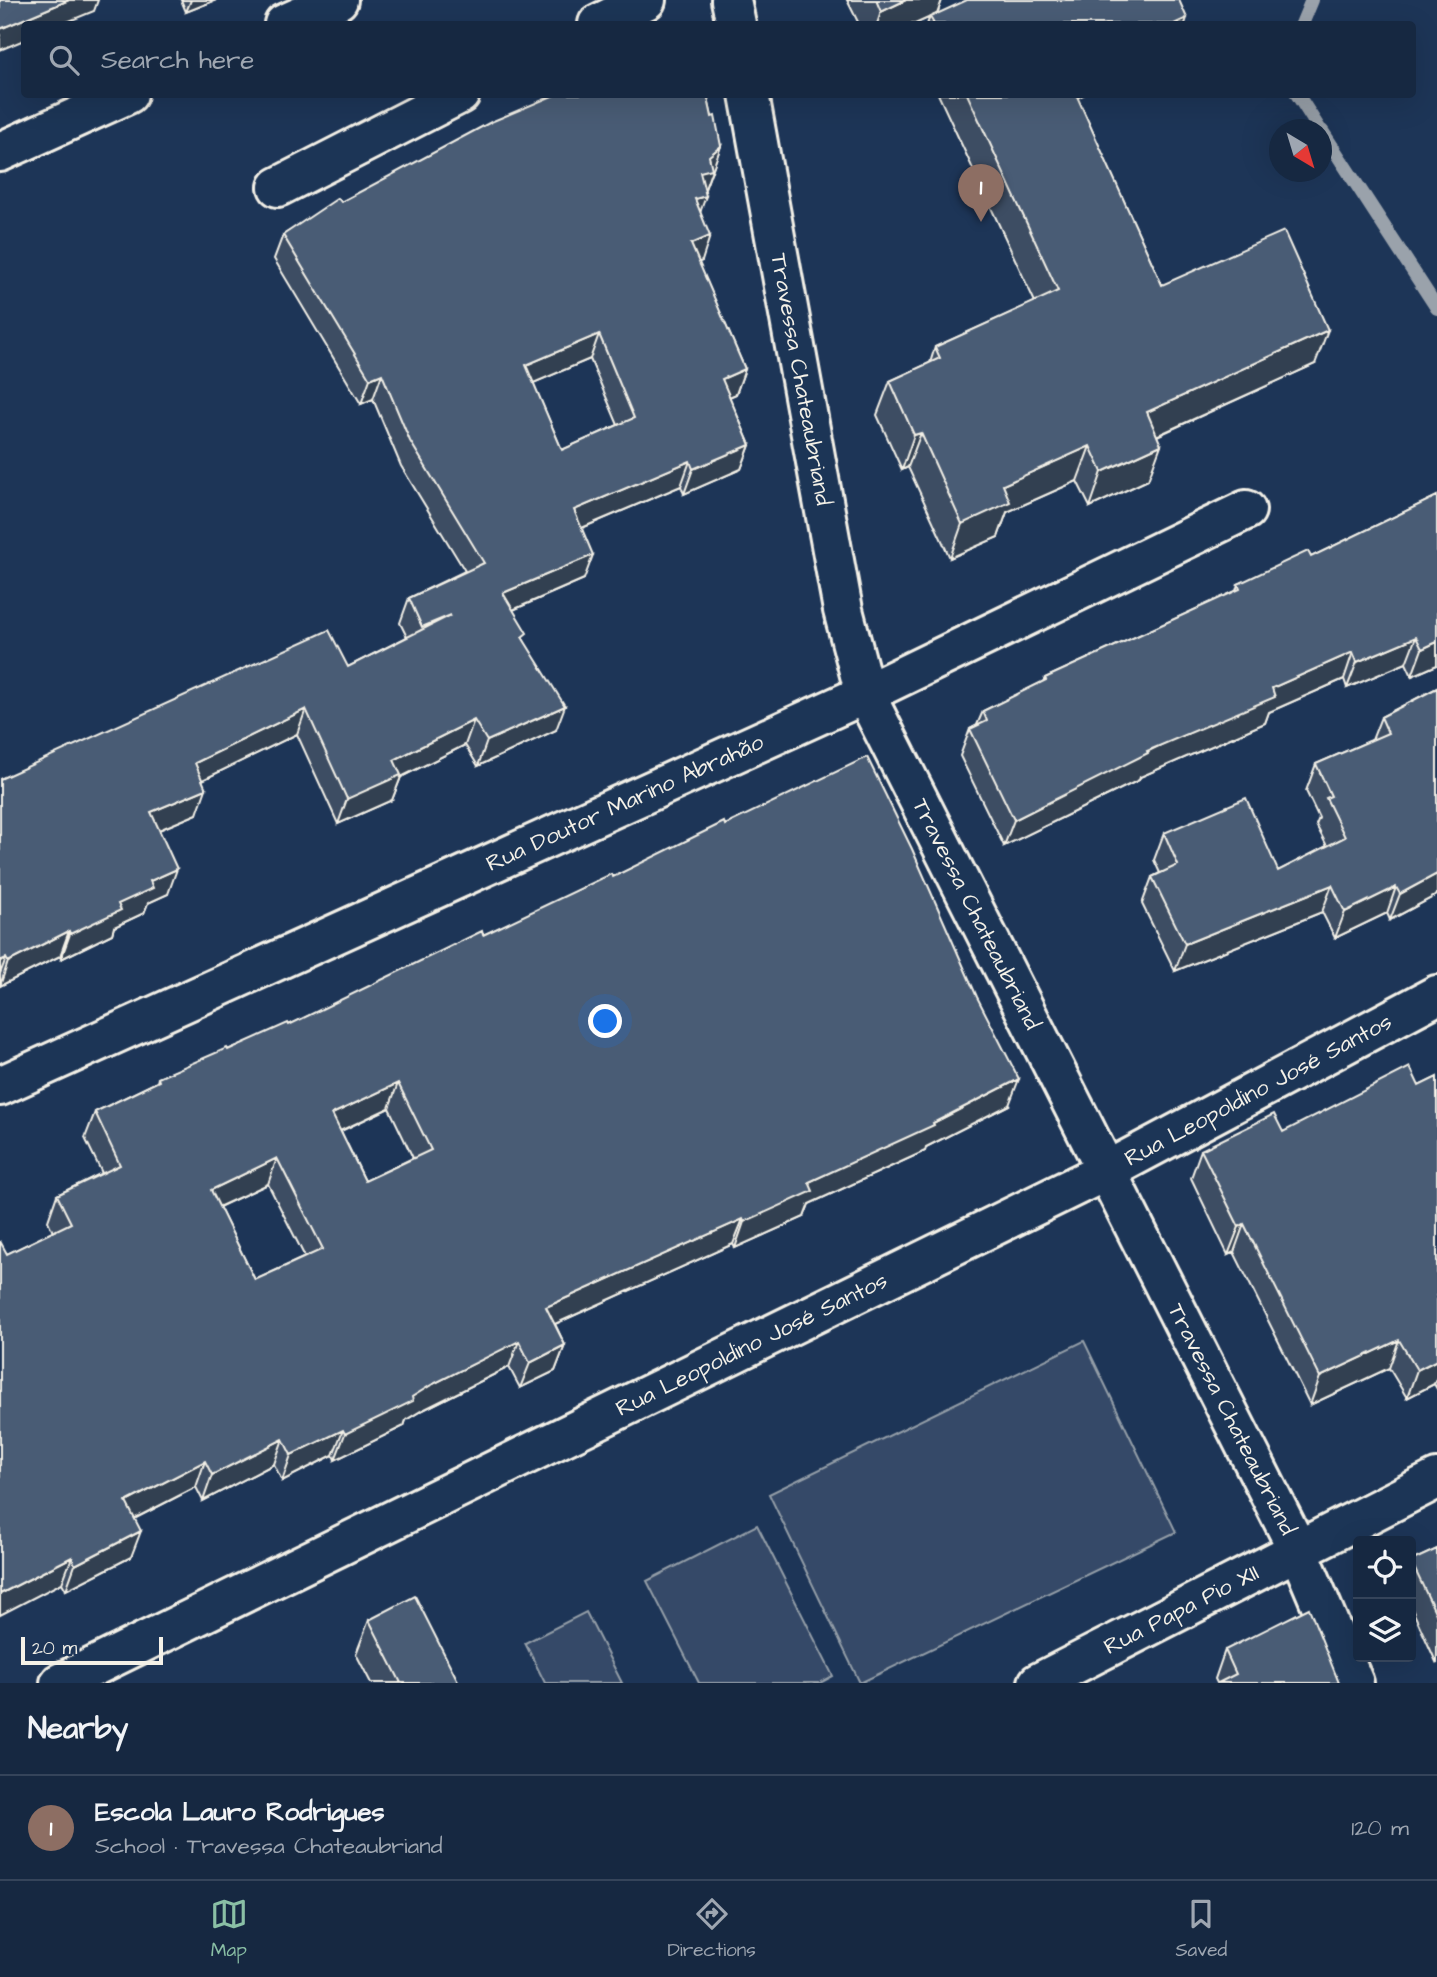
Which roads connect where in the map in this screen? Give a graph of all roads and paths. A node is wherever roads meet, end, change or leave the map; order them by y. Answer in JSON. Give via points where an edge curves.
{"nodes":[{"id":1,"x":338,"y":0,"type":"edge"},
{"id":2,"x":646,"y":0,"type":"edge"},
{"id":3,"x":732,"y":0,"type":"edge"},
{"id":4,"x":291,"y":21,"type":"edge"},
{"id":5,"x":604,"y":21,"type":"edge"},
{"id":6,"x":736,"y":21,"type":"edge"},
{"id":7,"x":119,"y":98,"type":"edge"},
{"id":8,"x":452,"y":98,"type":"edge"},
{"id":9,"x":750,"y":98,"type":"edge"},
{"id":10,"x":0,"y":152,"type":"edge"},
{"id":11,"x":278,"y":187,"type":"dead end"},
{"id":12,"x":1246,"y":510,"type":"dead end"},
{"id":13,"x":865,"y":694,"type":"junction"},
{"id":14,"x":1437,"y":995,"type":"edge"},
{"id":15,"x":0,"y":1086,"type":"edge"},
{"id":16,"x":1108,"y":1170,"type":"junction"},
{"id":17,"x":1437,"y":1479,"type":"edge"},
{"id":18,"x":1298,"y":1550,"type":"junction"},
{"id":19,"x":60,"y":1683,"type":"edge"},
{"id":20,"x":1038,"y":1683,"type":"edge"},
{"id":21,"x":1354,"y":1683,"type":"edge"}],
"edges":[{"from":1,"to":4,"type":"street"},
{"from":2,"to":5,"type":"street"},
{"from":3,"to":6,"type":"street"},
{"from":7,"to":10,"type":"street"},
{"from":8,"to":11,"type":"street"},
{"from":9,"to":13,"type":"street","name":"Travessa Chateaubriand","via":[[844,610]]},
{"from":12,"to":13,"type":"street","name":"Rua Doutor Marino Abrahão"},
{"from":13,"to":15,"type":"street","name":"Rua Doutor Marino Abrahão"},
{"from":13,"to":16,"type":"street","name":"Travessa Chateaubriand"},
{"from":14,"to":16,"type":"street","name":"Rua Leopoldino José Santos"},
{"from":16,"to":18,"type":"street","name":"Travessa Chateaubriand"},
{"from":16,"to":19,"type":"street","name":"Rua Leopoldino José Santos"},
{"from":17,"to":18,"type":"street","name":"Rua Papa Pio XII"},
{"from":18,"to":20,"type":"street","name":"Rua Papa Pio XII"},
{"from":18,"to":21,"type":"street","name":"Travessa Chateaubriand"}]}
